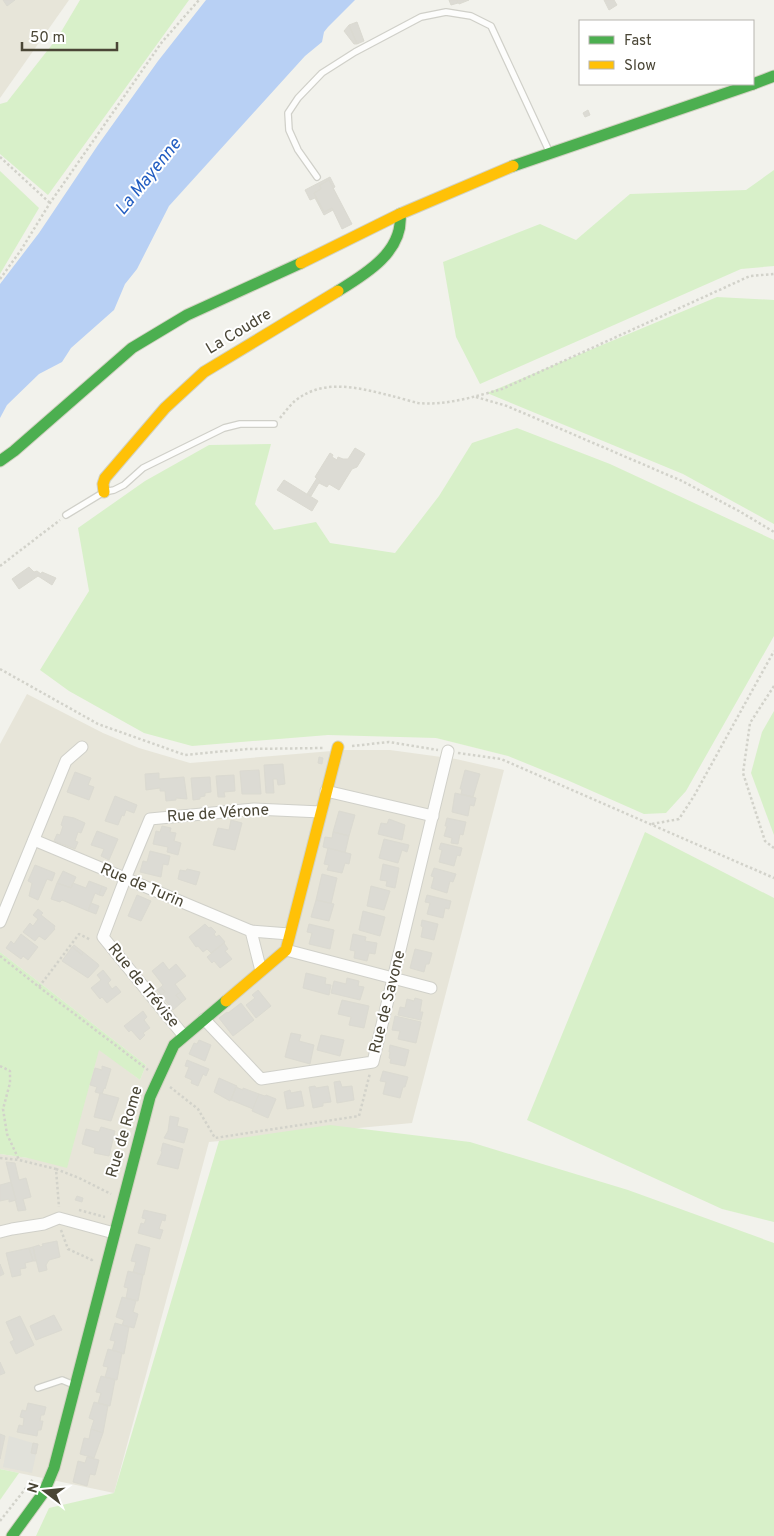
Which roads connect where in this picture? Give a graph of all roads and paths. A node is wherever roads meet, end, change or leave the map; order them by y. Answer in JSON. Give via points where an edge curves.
{"nodes":[{"id":1,"x":199,"y":0,"type":"edge"},
{"id":2,"x":774,"y":76,"type":"edge"},
{"id":3,"x":754,"y":84,"type":"edge"},
{"id":4,"x":750,"y":85,"type":"edge"},
{"id":5,"x":550,"y":153,"type":"junction"},
{"id":6,"x":0,"y":157,"type":"edge"},
{"id":7,"x":316,"y":177,"type":"dead end"},
{"id":8,"x":50,"y":203,"type":"junction"},
{"id":9,"x":400,"y":214,"type":"junction"},
{"id":10,"x":774,"y":274,"type":"edge"},
{"id":11,"x":0,"y":279,"type":"edge"},
{"id":12,"x":475,"y":397,"type":"junction"},
{"id":13,"x":274,"y":424,"type":"joint"},
{"id":14,"x":0,"y":461,"type":"edge"},
{"id":15,"x":104,"y":492,"type":"junction"},
{"id":16,"x":66,"y":515,"type":"joint"},
{"id":17,"x":774,"y":532,"type":"edge"},
{"id":18,"x":0,"y":566,"type":"edge"},
{"id":19,"x":774,"y":651,"type":"edge"},
{"id":20,"x":0,"y":669,"type":"edge"},
{"id":21,"x":774,"y":686,"type":"edge"},
{"id":22,"x":82,"y":747,"type":"dead end"},
{"id":23,"x":338,"y":747,"type":"junction"},
{"id":24,"x":448,"y":751,"type":"junction"},
{"id":25,"x":326,"y":791,"type":"junction"},
{"id":26,"x":321,"y":812,"type":"junction"},
{"id":27,"x":432,"y":816,"type":"junction"},
{"id":28,"x":650,"y":824,"type":"junction"},
{"id":29,"x":34,"y":840,"type":"junction"},
{"id":30,"x":774,"y":848,"type":"edge"},
{"id":31,"x":774,"y":878,"type":"edge"},
{"id":32,"x":125,"y":879,"type":"junction"},
{"id":33,"x":0,"y":922,"type":"edge"},
{"id":34,"x":251,"y":931,"type":"junction"},
{"id":35,"x":289,"y":934,"type":"junction"},
{"id":36,"x":103,"y":937,"type":"junction"},
{"id":37,"x":286,"y":950,"type":"junction"},
{"id":38,"x":0,"y":956,"type":"edge"},
{"id":39,"x":261,"y":971,"type":"junction"},
{"id":40,"x":394,"y":978,"type":"junction"},
{"id":41,"x":39,"y":987,"type":"junction"},
{"id":42,"x":431,"y":988,"type":"dead end"},
{"id":43,"x":204,"y":1019,"type":"junction"},
{"id":44,"x":184,"y":1036,"type":"junction"},
{"id":45,"x":373,"y":1062,"type":"junction"},
{"id":46,"x":0,"y":1066,"type":"edge"},
{"id":47,"x":159,"y":1078,"type":"junction"},
{"id":48,"x":0,"y":1158,"type":"edge"},
{"id":49,"x":19,"y":1160,"type":"junction"},
{"id":50,"x":56,"y":1169,"type":"junction"},
{"id":51,"x":110,"y":1194,"type":"dead end"},
{"id":52,"x":59,"y":1205,"type":"dead end"},
{"id":53,"x":0,"y":1232,"type":"edge"},
{"id":54,"x":114,"y":1233,"type":"junction"},
{"id":55,"x":75,"y":1386,"type":"junction"},
{"id":56,"x":38,"y":1388,"type":"dead end"},
{"id":57,"x":37,"y":1474,"type":"dead end"},
{"id":58,"x":0,"y":1521,"type":"edge"},
{"id":59,"x":12,"y":1536,"type":"edge"}],
"edges":[{"from":1,"to":8,"type":"path","via":[[162,42]]},
{"from":2,"to":3,"type":"street"},
{"from":4,"to":5,"type":"street"},
{"from":5,"to":7,"type":"lane","via":[[491,26],[471,16],[446,12],[421,17],[354,52],[322,73],[298,98],[288,113],[289,130]]},
{"from":5,"to":9,"type":"street"},
{"from":6,"to":8,"type":"path"},
{"from":8,"to":11,"type":"path"},
{"from":9,"to":14,"type":"street","via":[[187,315],[132,348]]},
{"from":9,"to":15,"type":"street","name":"La Coudre","via":[[401,224],[394,244],[381,261],[356,280],[204,372],[165,408],[105,478]]},
{"from":10,"to":12,"type":"path","via":[[750,276],[502,388]]},
{"from":12,"to":13,"type":"path","via":[[419,403],[344,386],[328,386],[294,401]]},
{"from":12,"to":17,"type":"path","via":[[507,406],[682,481]]},
{"from":13,"to":15,"type":"lane","via":[[240,424],[224,428],[143,468],[119,488]]},
{"from":15,"to":16,"type":"lane"},
{"from":16,"to":18,"type":"path"},
{"from":19,"to":28,"type":"path","via":[[679,819]]},
{"from":20,"to":23,"type":"path","via":[[98,724],[185,755]]},
{"from":21,"to":30,"type":"path","via":[[750,723],[743,772],[765,841]]},
{"from":22,"to":29,"type":"street","via":[[66,761]]},
{"from":23,"to":24,"type":"path","via":[[389,742]]},
{"from":23,"to":25,"type":"street"},
{"from":24,"to":27,"type":"street","name":"Rue de Savone"},
{"from":24,"to":28,"type":"path","via":[[501,759]]},
{"from":25,"to":26,"type":"street"},
{"from":25,"to":27,"type":"street"},
{"from":26,"to":32,"type":"street","name":"Rue de Vérone","via":[[254,809],[150,819]]},
{"from":26,"to":35,"type":"street"},
{"from":27,"to":40,"type":"street","name":"Rue de Savone"},
{"from":28,"to":31,"type":"path"},
{"from":29,"to":32,"type":"street","name":"Rue de Turin"},
{"from":29,"to":33,"type":"street"},
{"from":32,"to":34,"type":"street","name":"Rue de Turin"},
{"from":32,"to":36,"type":"street","name":"Rue de Trévise"},
{"from":34,"to":35,"type":"street","name":"Rue de Turin"},
{"from":34,"to":39,"type":"street"},
{"from":35,"to":37,"type":"street"},
{"from":36,"to":41,"type":"path","via":[[96,942],[79,934]]},
{"from":36,"to":44,"type":"street","name":"Rue de Trévise"},
{"from":37,"to":39,"type":"street","name":"Rue de Rome"},
{"from":37,"to":40,"type":"street"},
{"from":38,"to":41,"type":"path"},
{"from":39,"to":43,"type":"street","name":"Rue de Rome"},
{"from":40,"to":42,"type":"street"},
{"from":40,"to":45,"type":"street","name":"Rue de Savone"},
{"from":41,"to":47,"type":"path"},
{"from":43,"to":44,"type":"street","name":"Rue de Rome"},
{"from":43,"to":45,"type":"street","name":"Rue de Savone","via":[[261,1080]]},
{"from":44,"to":47,"type":"street","name":"Rue de Rome","via":[[174,1045]]},
{"from":45,"to":47,"type":"path","via":[[359,1116],[215,1138],[198,1109]]},
{"from":46,"to":49,"type":"path","via":[[10,1071],[3,1109],[7,1134]]},
{"from":47,"to":54,"type":"street","name":"Rue de Rome","via":[[150,1097]]},
{"from":48,"to":49,"type":"path"},
{"from":49,"to":50,"type":"path"},
{"from":50,"to":51,"type":"path"},
{"from":50,"to":52,"type":"path"},
{"from":53,"to":54,"type":"street","via":[[59,1218]]},
{"from":54,"to":55,"type":"street","name":"Rue de Rome"},
{"from":55,"to":56,"type":"lane","via":[[62,1380]]},
{"from":55,"to":59,"type":"street","name":"Rue de Rome","via":[[54,1468],[44,1492]]},
{"from":57,"to":58,"type":"path"}]}
